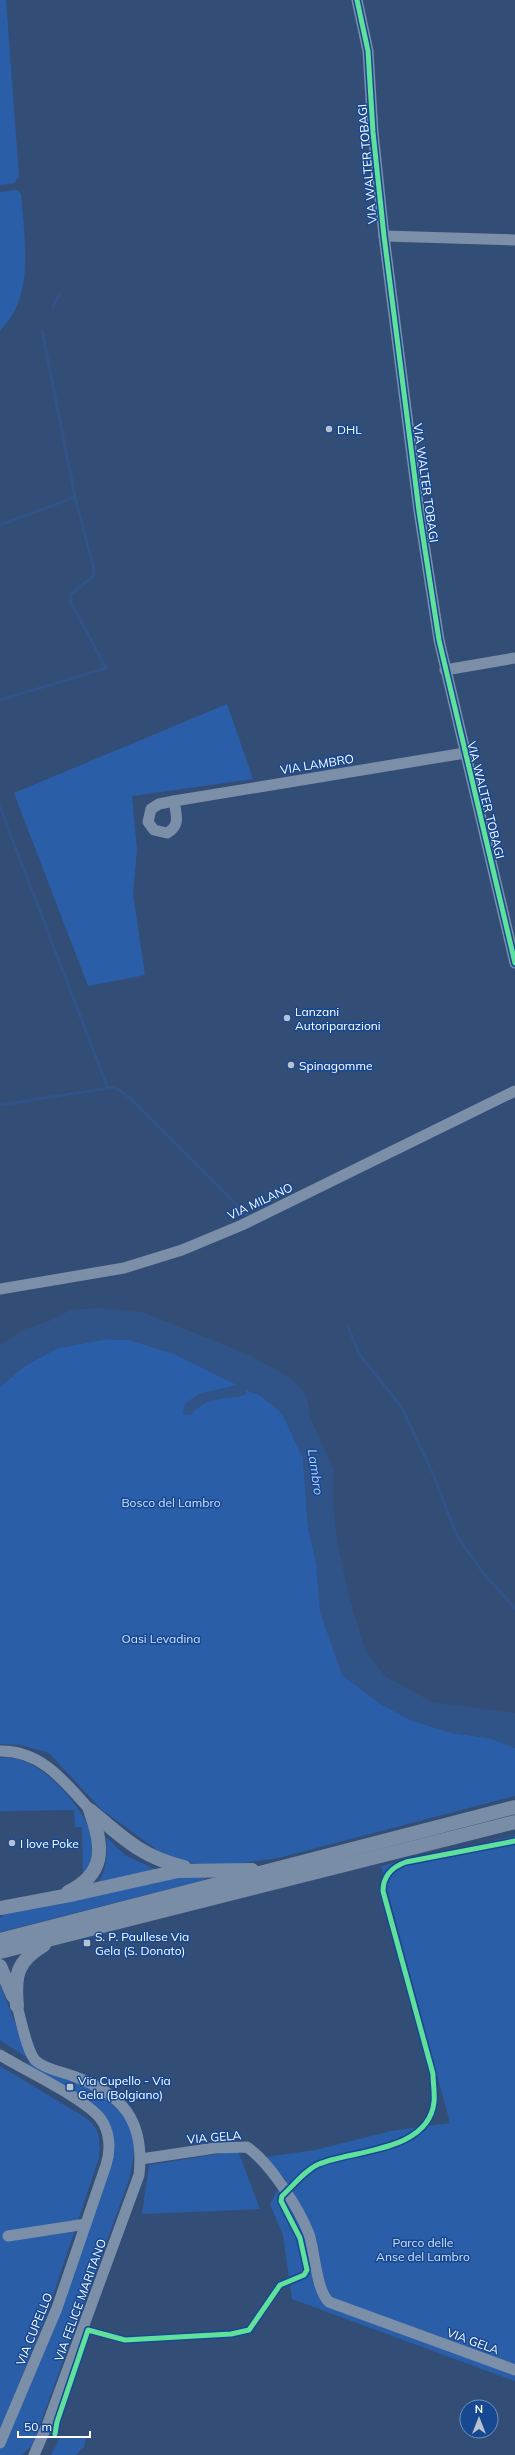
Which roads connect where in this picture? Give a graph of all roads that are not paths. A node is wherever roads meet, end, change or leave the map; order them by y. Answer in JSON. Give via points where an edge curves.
{"nodes":[{"id":1,"x":357,"y":0,"type":"edge"},
{"id":2,"x":384,"y":236,"type":"junction"},
{"id":3,"x":515,"y":240,"type":"edge"},
{"id":4,"x":515,"y":658,"type":"edge"},
{"id":5,"x":445,"y":670,"type":"junction"},
{"id":6,"x":465,"y":753,"type":"junction"},
{"id":7,"x":174,"y":801,"type":"dead end"},
{"id":8,"x":515,"y":963,"type":"edge"},
{"id":9,"x":515,"y":1091,"type":"edge"},
{"id":10,"x":0,"y":1289,"type":"edge"},
{"id":11,"x":0,"y":1751,"type":"edge"},
{"id":12,"x":515,"y":1807,"type":"edge"},
{"id":13,"x":90,"y":1810,"type":"junction"},
{"id":14,"x":515,"y":1822,"type":"edge"},
{"id":15,"x":194,"y":1870,"type":"junction"},
{"id":16,"x":272,"y":1870,"type":"junction"},
{"id":17,"x":52,"y":1898,"type":"junction"},
{"id":18,"x":0,"y":1908,"type":"edge"},
{"id":19,"x":55,"y":1938,"type":"junction"},
{"id":20,"x":0,"y":1940,"type":"edge"},
{"id":21,"x":0,"y":1952,"type":"edge"},
{"id":22,"x":0,"y":1966,"type":"edge"},
{"id":23,"x":17,"y":2006,"type":"junction"},
{"id":24,"x":0,"y":2055,"type":"edge"},
{"id":25,"x":141,"y":2159,"type":"junction"},
{"id":26,"x":86,"y":2224,"type":"junction"},
{"id":27,"x":8,"y":2236,"type":"dead end"},
{"id":28,"x":515,"y":2370,"type":"edge"},
{"id":29,"x":0,"y":2443,"type":"edge"},
{"id":30,"x":35,"y":2451,"type":"edge"},
{"id":31,"x":28,"y":2455,"type":"edge"}],
"edges":[{"from":1,"to":2,"type":"street","name":"VIA WALTER TOBAGI","via":[[368,51]]},
{"from":2,"to":3,"type":"street"},
{"from":2,"to":5,"type":"street","name":"VIA WALTER TOBAGI","via":[[420,511]]},
{"from":4,"to":5,"type":"street"},
{"from":5,"to":6,"type":"street","name":"VIA WALTER TOBAGI"},
{"from":6,"to":7,"type":"street","name":"VIA LAMBRO"},
{"from":6,"to":8,"type":"street","name":"VIA WALTER TOBAGI"},
{"from":9,"to":10,"type":"street","name":"VIA MILANO","via":[[242,1225],[182,1250],[124,1268]]},
{"from":11,"to":13,"type":"street","via":[[24,1754],[44,1764],[63,1780]]},
{"from":12,"to":16,"type":"main road"},
{"from":13,"to":15,"type":"main road","via":[[128,1844],[145,1854],[163,1863]]},
{"from":13,"to":17,"type":"main road","via":[[100,1840],[96,1866],[78,1887]]},
{"from":14,"to":19,"type":"main road"},
{"from":15,"to":16,"type":"main road"},
{"from":15,"to":17,"type":"main road","via":[[152,1876]]},
{"from":16,"to":20,"type":"main road"},
{"from":17,"to":18,"type":"main road"},
{"from":19,"to":21,"type":"main road"},
{"from":19,"to":23,"type":"main road","via":[[27,1956],[22,1963],[15,1987]]},
{"from":22,"to":23,"type":"main road"},
{"from":23,"to":25,"type":"street","via":[[30,2051],[36,2061],[108,2093],[128,2111],[138,2133]]},
{"from":24,"to":26,"type":"street","name":"VIA CUPELLO","via":[[90,2109],[100,2118],[107,2134],[108,2158]]},
{"from":25,"to":28,"type":"street","name":"VIA GELA","via":[[215,2148],[247,2147],[293,2203],[309,2235],[321,2287],[329,2302]]},
{"from":25,"to":30,"type":"street","name":"VIA FELICE MARITANO","via":[[139,2175],[48,2423]]},
{"from":26,"to":27,"type":"street"},
{"from":26,"to":29,"type":"street","name":"VIA CUPELLO","via":[[57,2308]]},
{"from":30,"to":31,"type":"street","name":"VIA FELICE MARITANO"}]}
